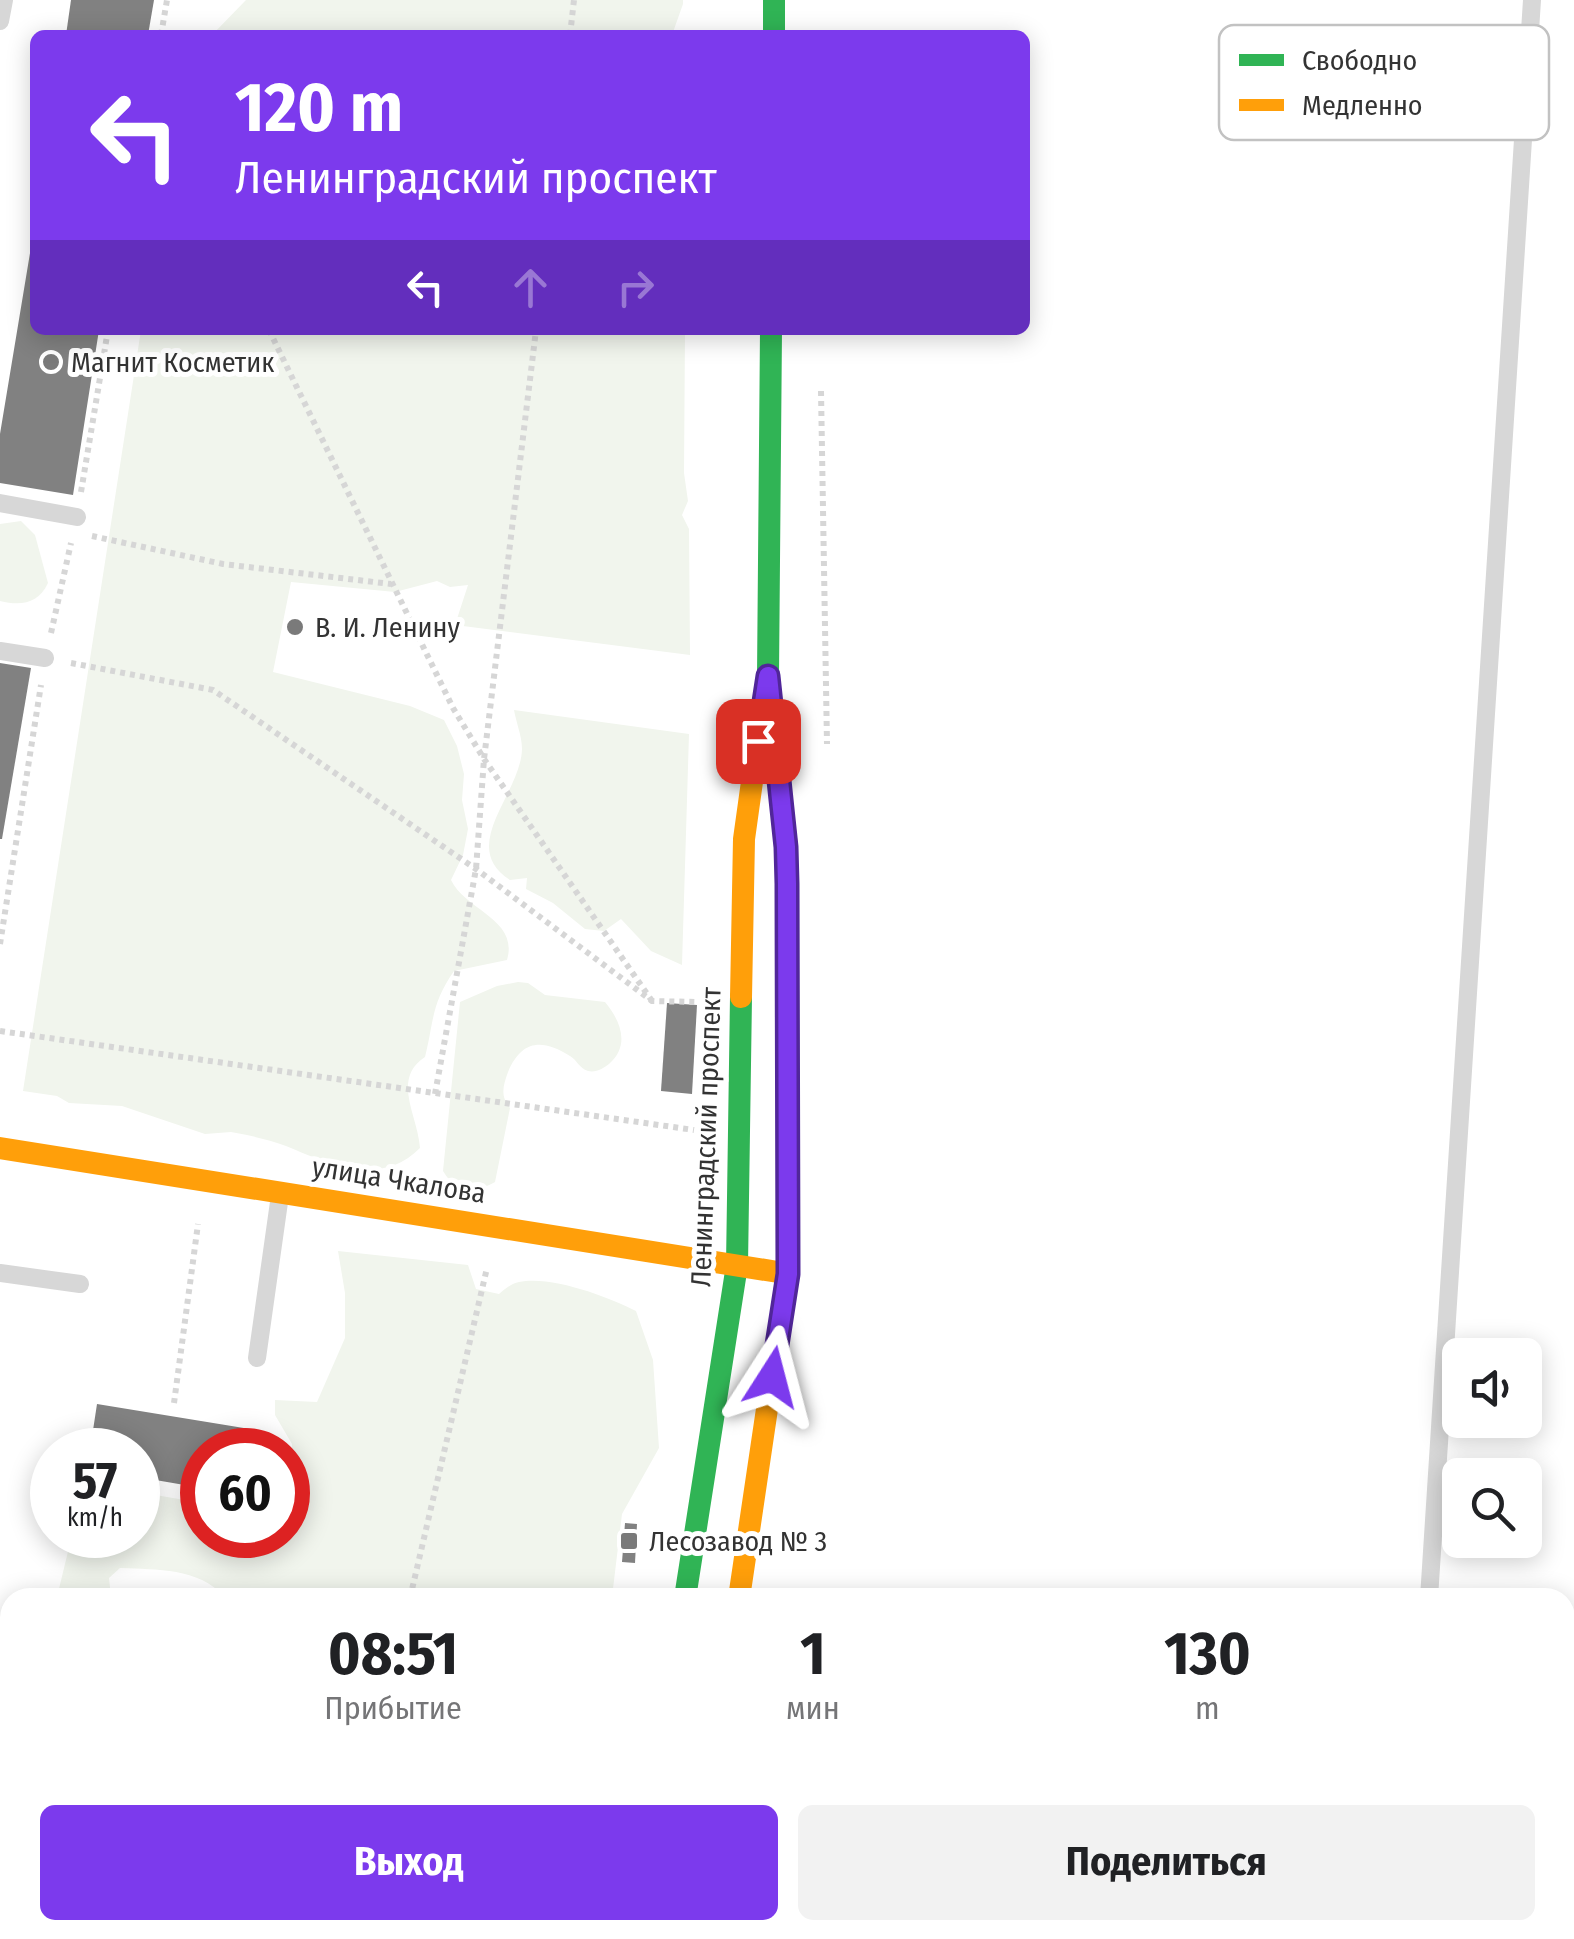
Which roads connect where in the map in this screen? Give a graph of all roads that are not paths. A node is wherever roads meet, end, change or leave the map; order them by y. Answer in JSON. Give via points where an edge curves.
{"nodes":[{"id":1,"x":4,"y":0,"type":"edge"},
{"id":2,"x":774,"y":0,"type":"edge"},
{"id":3,"x":1532,"y":0,"type":"edge"},
{"id":4,"x":0,"y":22,"type":"edge"},
{"id":5,"x":1530,"y":25,"type":"edge"},
{"id":6,"x":774,"y":30,"type":"edge"},
{"id":7,"x":1523,"y":140,"type":"edge"},
{"id":8,"x":771,"y":335,"type":"edge"},
{"id":9,"x":0,"y":503,"type":"edge"},
{"id":10,"x":75,"y":525,"type":"road end"},
{"id":11,"x":0,"y":651,"type":"edge"},
{"id":12,"x":45,"y":658,"type":"road end"},
{"id":13,"x":768,"y":676,"type":"junction"},
{"id":14,"x":0,"y":1148,"type":"edge"},
{"id":15,"x":280,"y":1192,"type":"junction"},
{"id":16,"x":737,"y":1265,"type":"junction"},
{"id":17,"x":0,"y":1273,"type":"edge"},
{"id":18,"x":788,"y":1274,"type":"junction"},
{"id":19,"x":80,"y":1284,"type":"dead end"},
{"id":20,"x":257,"y":1358,"type":"dead end"},
{"id":21,"x":687,"y":1588,"type":"edge"},
{"id":22,"x":741,"y":1588,"type":"edge"},
{"id":23,"x":1431,"y":1588,"type":"edge"}],
"edges":[{"from":1,"to":4,"type":"lane"},
{"from":2,"to":6,"type":"main road"},
{"from":3,"to":5,"type":"lane"},
{"from":7,"to":23,"type":"lane"},
{"from":8,"to":13,"type":"main road","name":"Ленинградский проспект"},
{"from":9,"to":10,"type":"lane"},
{"from":11,"to":12,"type":"lane"},
{"from":13,"to":16,"type":"main road","name":"Ленинградский проспект","via":[[744,839]]},
{"from":13,"to":18,"type":"main road","name":"Ленинградский проспект","via":[[786,847]]},
{"from":14,"to":15,"type":"main road","name":"улица Чкалова"},
{"from":15,"to":16,"type":"main road","name":"улица Чкалова"},
{"from":15,"to":20,"type":"lane"},
{"from":16,"to":18,"type":"main road","name":"улица Чкалова"},
{"from":16,"to":21,"type":"main road","name":"Ленинградский проспект"},
{"from":17,"to":19,"type":"lane"},
{"from":18,"to":22,"type":"main road","name":"Ленинградский проспект"}]}
